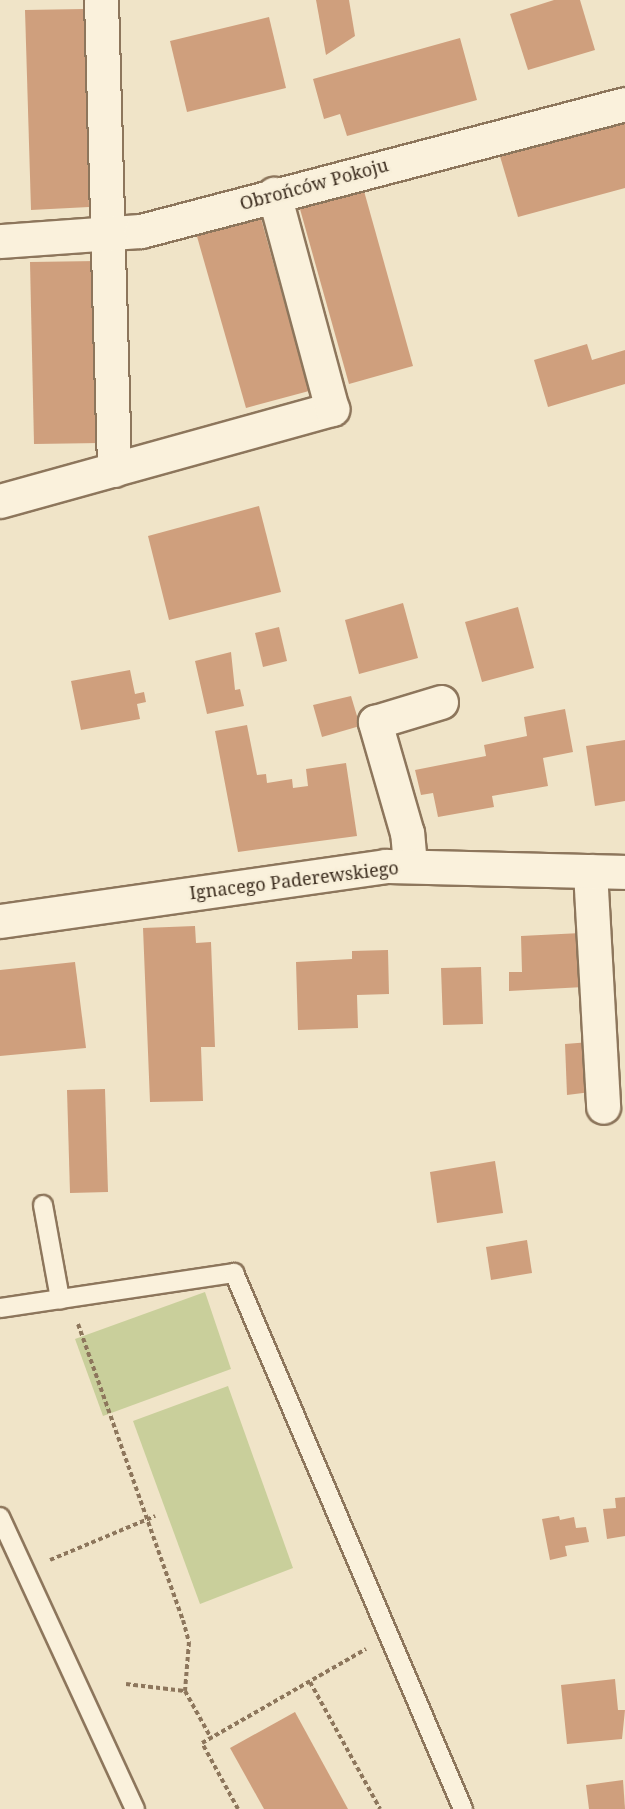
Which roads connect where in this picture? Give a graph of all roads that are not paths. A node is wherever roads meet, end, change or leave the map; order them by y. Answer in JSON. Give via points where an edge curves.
{"nodes":[{"id":1,"x":101,"y":0,"type":"edge"},
{"id":2,"x":625,"y":104,"type":"edge"},
{"id":3,"x":274,"y":194,"type":"junction"},
{"id":4,"x":106,"y":237,"type":"junction"},
{"id":5,"x":0,"y":241,"type":"edge"},
{"id":6,"x":114,"y":470,"type":"junction"},
{"id":7,"x":0,"y":501,"type":"edge"},
{"id":8,"x":441,"y":702,"type":"dead end"},
{"id":9,"x":410,"y":865,"type":"junction"},
{"id":10,"x":590,"y":871,"type":"junction"},
{"id":11,"x":625,"y":872,"type":"edge"},
{"id":12,"x":0,"y":921,"type":"edge"},
{"id":13,"x":603,"y":1107,"type":"dead end"},
{"id":14,"x":43,"y":1205,"type":"dead end"},
{"id":15,"x":60,"y":1299,"type":"junction"},
{"id":16,"x":0,"y":1308,"type":"edge"},
{"id":17,"x":0,"y":1517,"type":"edge"},
{"id":18,"x":135,"y":1809,"type":"edge"},
{"id":19,"x":464,"y":1809,"type":"edge"}],
"edges":[{"from":1,"to":4,"type":"street"},
{"from":2,"to":3,"type":"street","name":"Obrońców Pokoju"},
{"from":3,"to":4,"type":"street","name":"Obrońców Pokoju"},
{"from":3,"to":6,"type":"street","via":[[332,409]]},
{"from":4,"to":5,"type":"street","name":"Obrońców Pokoju"},
{"from":4,"to":6,"type":"street"},
{"from":6,"to":7,"type":"street"},
{"from":8,"to":9,"type":"street","via":[[375,722],[407,833]]},
{"from":9,"to":10,"type":"street","name":"Ignacego Paderewskiego"},
{"from":9,"to":12,"type":"street","name":"Ignacego Paderewskiego"},
{"from":10,"to":11,"type":"street","name":"Ignacego Paderewskiego"},
{"from":10,"to":13,"type":"street"},
{"from":14,"to":15,"type":"lane"},
{"from":15,"to":16,"type":"lane"},
{"from":15,"to":19,"type":"lane","via":[[234,1273]]},
{"from":17,"to":18,"type":"lane"}]}
